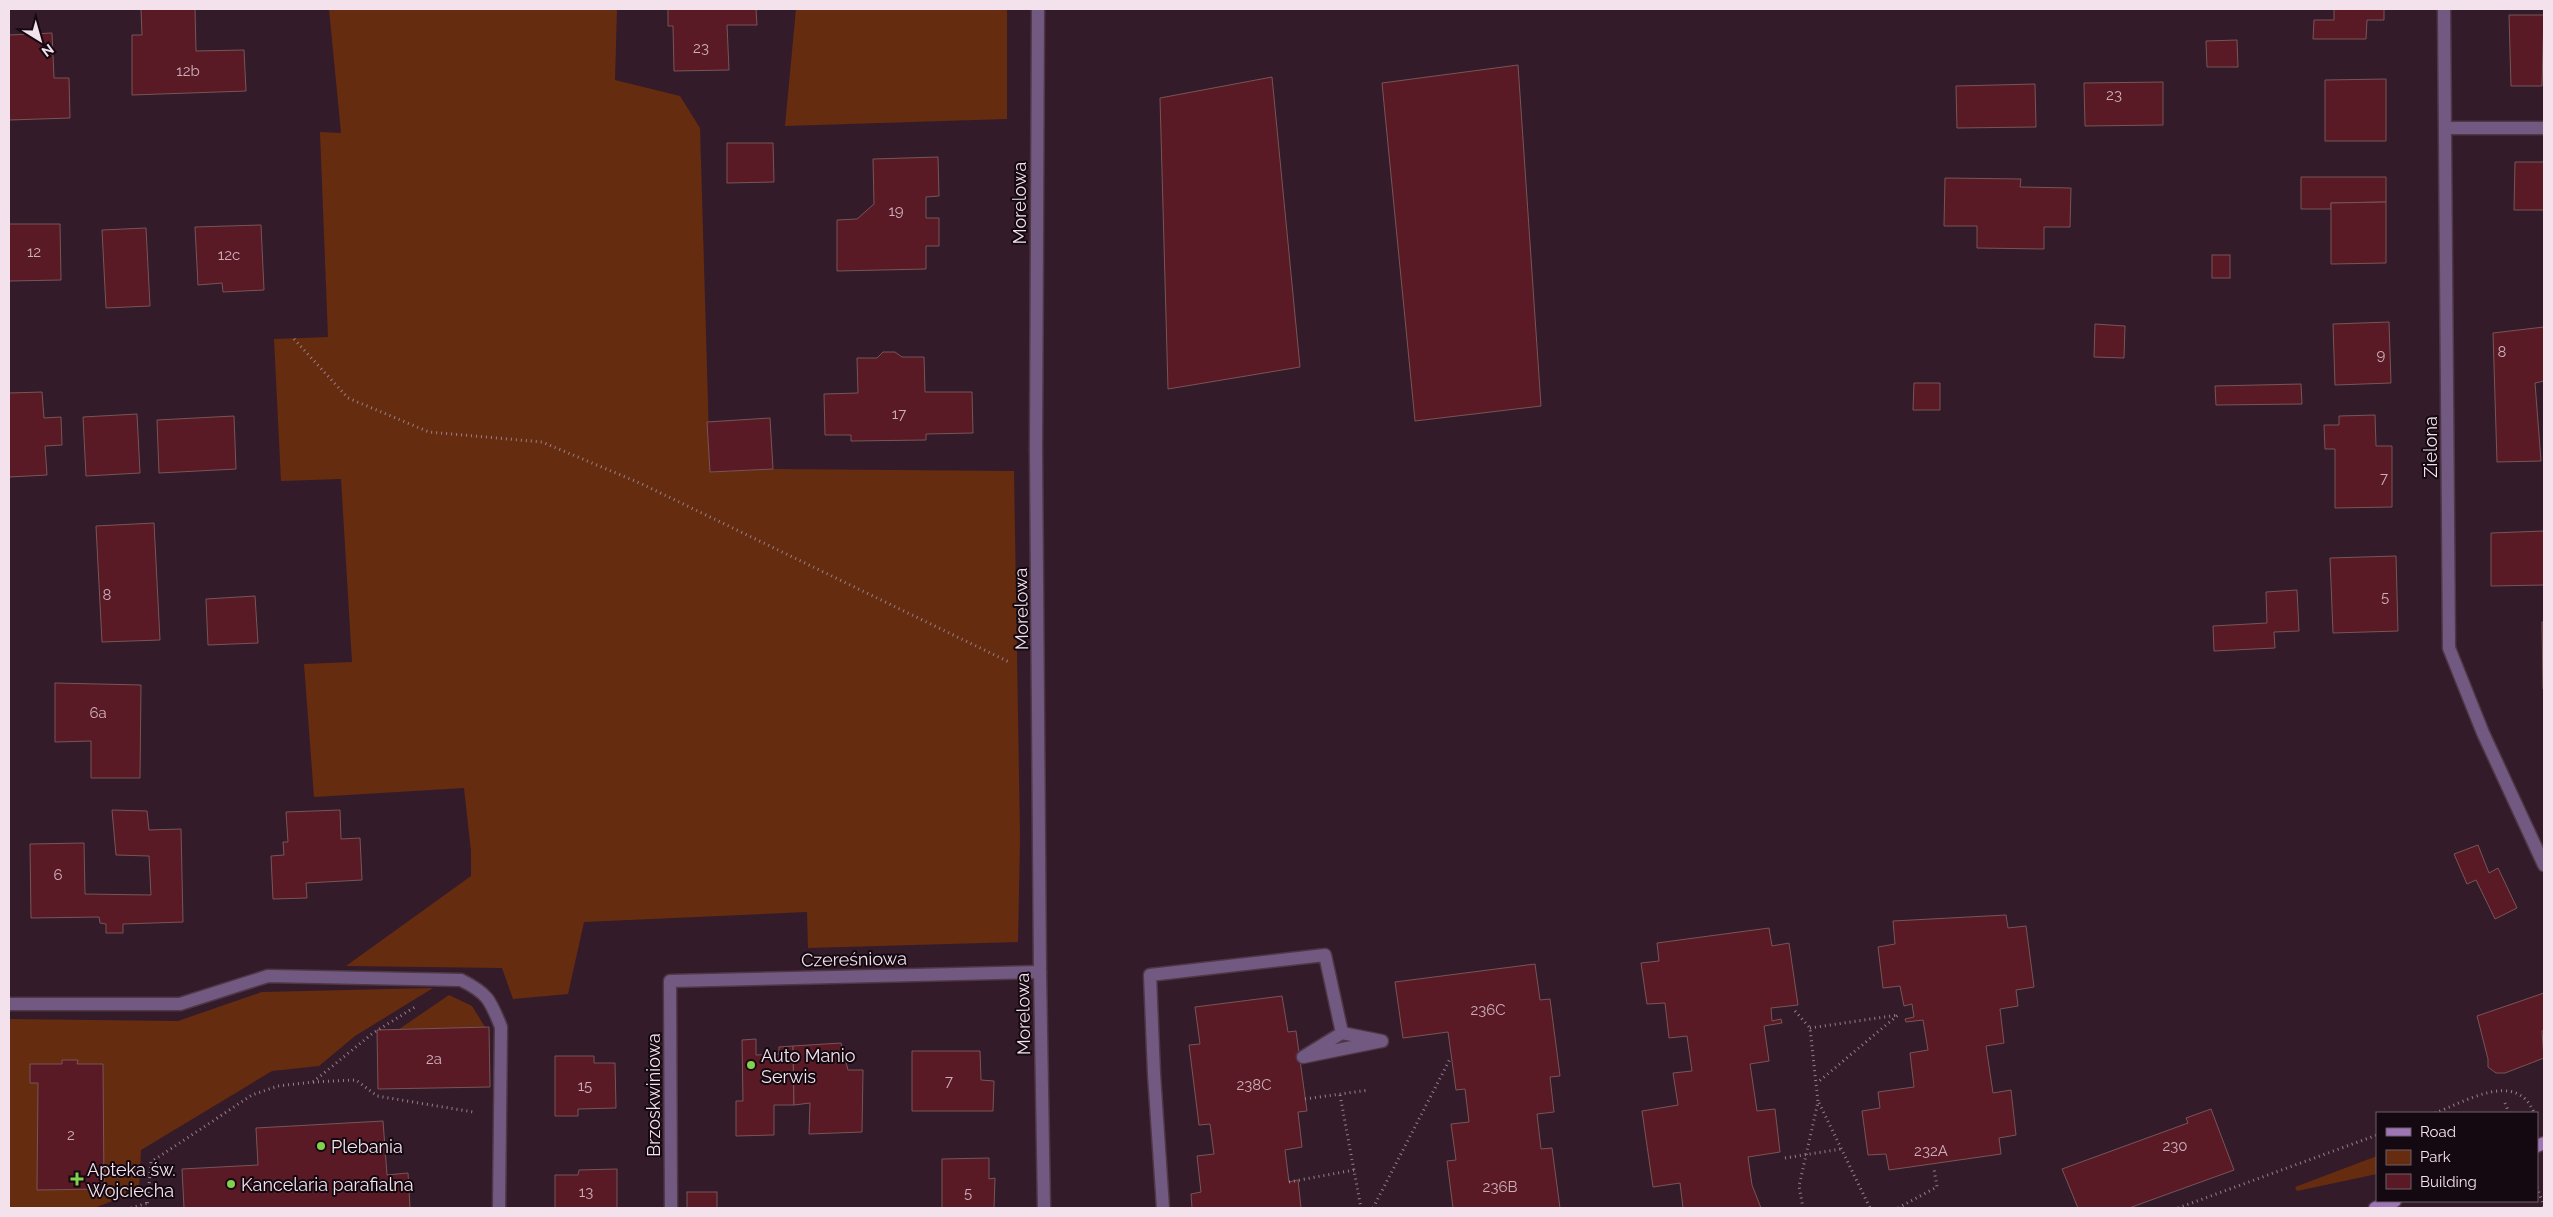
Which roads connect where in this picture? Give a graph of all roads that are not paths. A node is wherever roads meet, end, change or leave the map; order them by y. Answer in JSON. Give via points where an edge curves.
{"nodes":[{"id":1,"x":1038,"y":9,"type":"edge"},
{"id":2,"x":2444,"y":9,"type":"edge"},
{"id":3,"x":2446,"y":128,"type":"junction"},
{"id":4,"x":2544,"y":128,"type":"edge"},
{"id":5,"x":2544,"y":865,"type":"edge"},
{"id":6,"x":1040,"y":972,"type":"junction"},
{"id":7,"x":670,"y":981,"type":"joint"},
{"id":8,"x":9,"y":1004,"type":"edge"},
{"id":9,"x":1342,"y":1033,"type":"junction"},
{"id":10,"x":2392,"y":1202,"type":"edge"},
{"id":11,"x":499,"y":1208,"type":"edge"},
{"id":12,"x":671,"y":1208,"type":"edge"},
{"id":13,"x":1044,"y":1208,"type":"edge"},
{"id":14,"x":1163,"y":1208,"type":"edge"},
{"id":15,"x":2375,"y":1208,"type":"edge"}],
"edges":[{"from":1,"to":6,"type":"street","name":"Morelowa","via":[[1036,450]]},
{"from":2,"to":3,"type":"street","name":"Zielona"},
{"from":3,"to":4,"type":"street"},
{"from":3,"to":5,"type":"street","name":"Zielona","via":[[2448,648]]},
{"from":6,"to":7,"type":"street","name":"Czereśniowa"},
{"from":6,"to":13,"type":"street","name":"Morelowa"},
{"from":7,"to":12,"type":"street","name":"Brzoskwiniowa"},
{"from":8,"to":11,"type":"street","via":[[180,1004],[268,976],[461,980],[481,990],[492,1004],[501,1027]]},
{"from":9,"to":9,"type":"street","via":[[1382,1041],[1303,1057],[1326,1042]]},
{"from":9,"to":14,"type":"street","via":[[1325,955],[1150,975]]},
{"from":10,"to":15,"type":"main road"}]}
